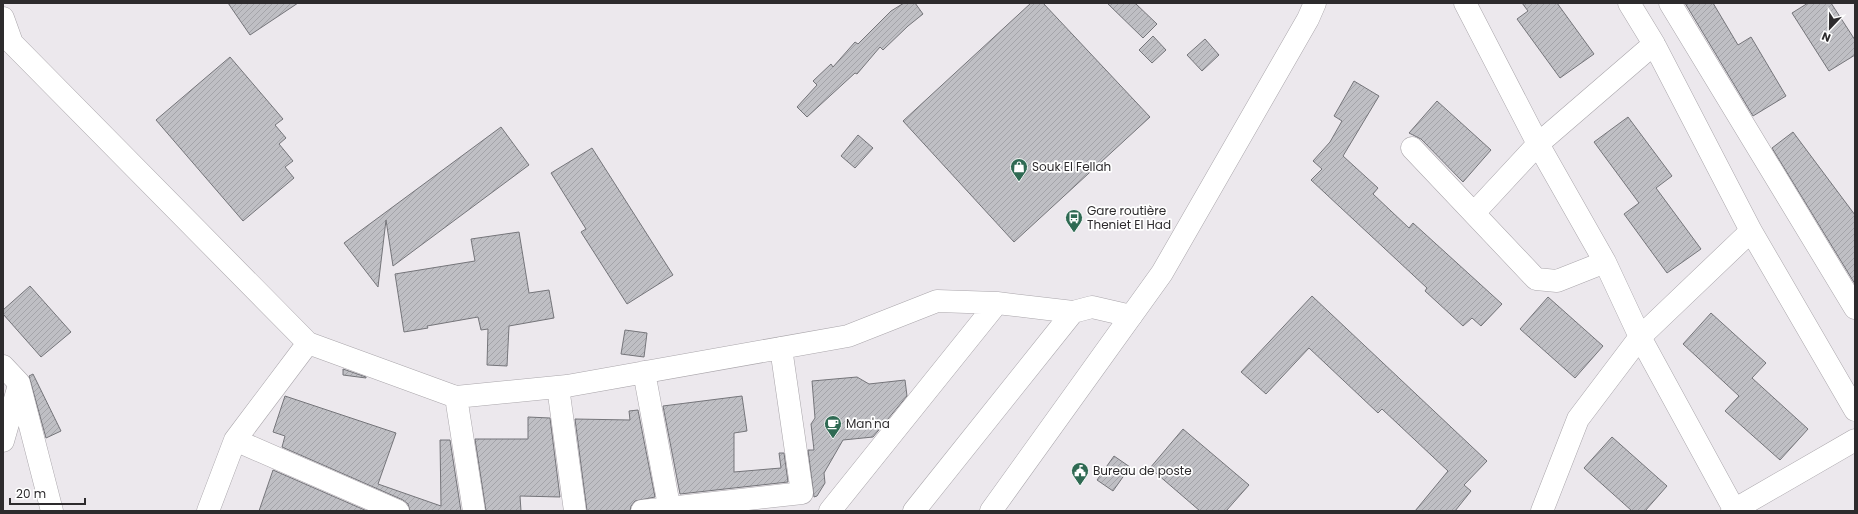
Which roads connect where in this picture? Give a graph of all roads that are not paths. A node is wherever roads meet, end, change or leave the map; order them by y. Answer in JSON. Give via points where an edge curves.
{"nodes":[{"id":1,"x":1315,"y":3,"type":"edge"},
{"id":2,"x":1465,"y":3,"type":"edge"},
{"id":3,"x":1629,"y":3,"type":"edge"},
{"id":4,"x":1670,"y":3,"type":"edge"},
{"id":5,"x":3,"y":18,"type":"edge"},
{"id":6,"x":1654,"y":44,"type":"junction"},
{"id":7,"x":1538,"y":144,"type":"junction"},
{"id":8,"x":1412,"y":148,"type":"dead end"},
{"id":9,"x":1474,"y":213,"type":"junction"},
{"id":10,"x":1751,"y":231,"type":"junction"},
{"id":11,"x":1605,"y":262,"type":"junction"},
{"id":12,"x":997,"y":303,"type":"junction"},
{"id":13,"x":1855,"y":308,"type":"edge"},
{"id":14,"x":1073,"y":312,"type":"junction"},
{"id":15,"x":1131,"y":316,"type":"junction"},
{"id":16,"x":1640,"y":337,"type":"junction"},
{"id":17,"x":308,"y":343,"type":"junction"},
{"id":18,"x":781,"y":348,"type":"junction"},
{"id":19,"x":3,"y":366,"type":"edge"},
{"id":20,"x":644,"y":372,"type":"junction"},
{"id":21,"x":19,"y":384,"type":"junction"},
{"id":22,"x":558,"y":387,"type":"junction"},
{"id":23,"x":456,"y":397,"type":"junction"},
{"id":24,"x":1855,"y":410,"type":"edge"},
{"id":25,"x":235,"y":440,"type":"junction"},
{"id":26,"x":1855,"y":440,"type":"edge"},
{"id":27,"x":3,"y":441,"type":"edge"},
{"id":28,"x":670,"y":509,"type":"edge"},
{"id":29,"x":52,"y":511,"type":"edge"},
{"id":30,"x":208,"y":511,"type":"edge"},
{"id":31,"x":398,"y":511,"type":"edge"},
{"id":32,"x":474,"y":511,"type":"edge"},
{"id":33,"x":575,"y":511,"type":"edge"},
{"id":34,"x":642,"y":511,"type":"edge"},
{"id":35,"x":830,"y":511,"type":"edge"},
{"id":36,"x":914,"y":511,"type":"edge"},
{"id":37,"x":991,"y":511,"type":"edge"},
{"id":38,"x":1542,"y":511,"type":"edge"},
{"id":39,"x":1733,"y":511,"type":"edge"}],
"edges":[{"from":1,"to":15,"type":"street","via":[[1308,20],[1166,266]]},
{"from":2,"to":7,"type":"street"},
{"from":3,"to":6,"type":"street"},
{"from":4,"to":13,"type":"street"},
{"from":5,"to":17,"type":"street","via":[[12,43]]},
{"from":6,"to":7,"type":"street"},
{"from":6,"to":10,"type":"street"},
{"from":7,"to":9,"type":"street"},
{"from":7,"to":11,"type":"street"},
{"from":8,"to":9,"type":"street"},
{"from":9,"to":11,"type":"street","via":[[1536,279],[1557,281]]},
{"from":10,"to":16,"type":"street"},
{"from":10,"to":24,"type":"street"},
{"from":11,"to":16,"type":"street"},
{"from":12,"to":14,"type":"street"},
{"from":12,"to":18,"type":"street","via":[[937,301],[848,336]]},
{"from":12,"to":35,"type":"street"},
{"from":14,"to":15,"type":"street","via":[[1092,307]]},
{"from":14,"to":36,"type":"street"},
{"from":15,"to":37,"type":"street"},
{"from":16,"to":38,"type":"street","via":[[1578,419]]},
{"from":16,"to":39,"type":"street"},
{"from":17,"to":23,"type":"street"},
{"from":17,"to":25,"type":"street"},
{"from":18,"to":20,"type":"street"},
{"from":18,"to":28,"type":"street","via":[[802,493]]},
{"from":19,"to":21,"type":"street"},
{"from":20,"to":22,"type":"street"},
{"from":20,"to":28,"type":"street"},
{"from":21,"to":27,"type":"street"},
{"from":21,"to":29,"type":"street"},
{"from":22,"to":23,"type":"street"},
{"from":22,"to":33,"type":"street"},
{"from":23,"to":32,"type":"street"},
{"from":25,"to":30,"type":"street"},
{"from":25,"to":31,"type":"street"},
{"from":26,"to":39,"type":"street"},
{"from":28,"to":34,"type":"street"}]}
